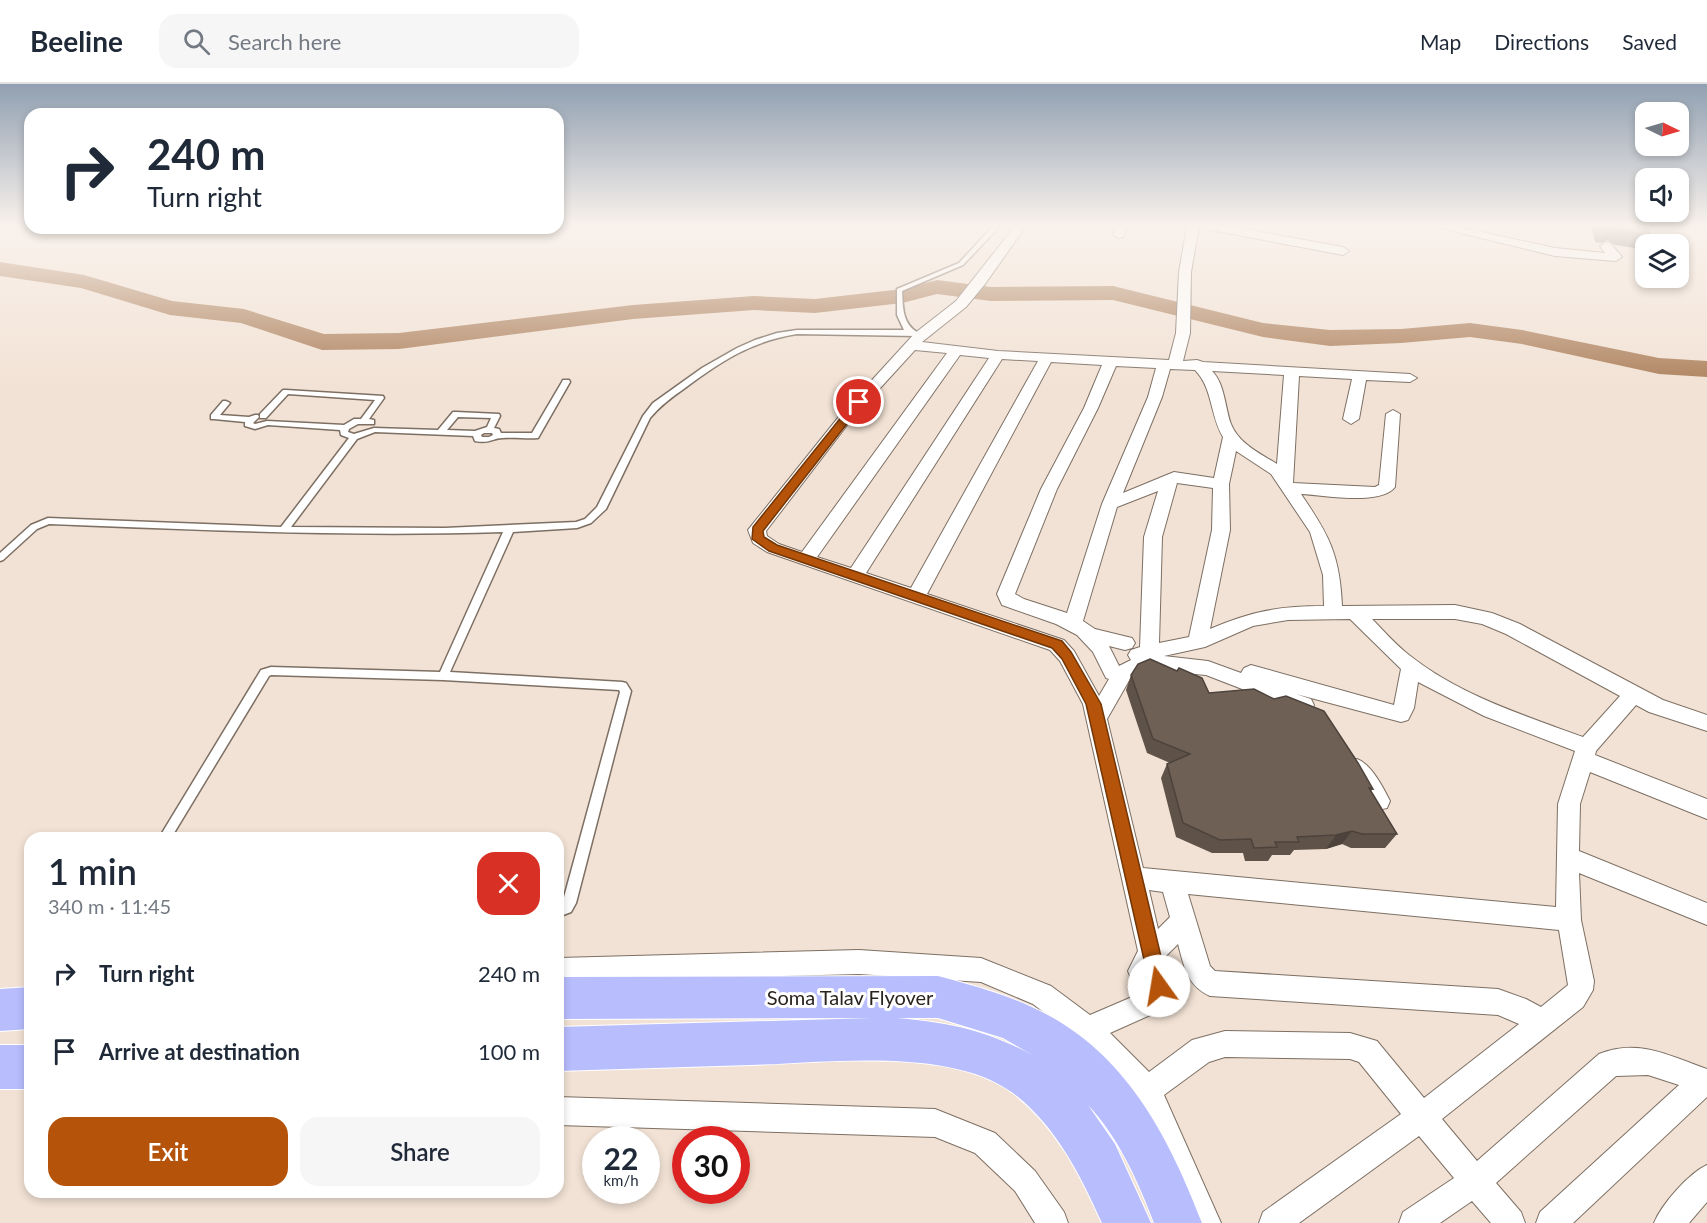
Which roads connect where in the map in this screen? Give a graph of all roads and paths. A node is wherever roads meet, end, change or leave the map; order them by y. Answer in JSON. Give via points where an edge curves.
{"nodes":[{"id":1,"x":924,"y":279,"type":"edge"},
{"id":2,"x":982,"y":279,"type":"edge"},
{"id":3,"x":1184,"y":279,"type":"edge"},
{"id":4,"x":914,"y":338,"type":"junction"},
{"id":5,"x":956,"y":351,"type":"junction"},
{"id":6,"x":998,"y":355,"type":"junction"},
{"id":7,"x":1047,"y":357,"type":"junction"},
{"id":8,"x":1112,"y":360,"type":"junction"},
{"id":9,"x":1170,"y":363,"type":"junction"},
{"id":10,"x":1197,"y":364,"type":"junction"},
{"id":11,"x":1292,"y":370,"type":"junction"},
{"id":12,"x":1360,"y":374,"type":"junction"},
{"id":13,"x":1410,"y":378,"type":"dead end"},
{"id":14,"x":566,"y":382,"type":"dead end"},
{"id":15,"x":226,"y":403,"type":"dead end"},
{"id":16,"x":1393,"y":414,"type":"dead end"},
{"id":17,"x":265,"y":419,"type":"junction"},
{"id":18,"x":1351,"y":419,"type":"dead end"},
{"id":19,"x":364,"y":421,"type":"junction"},
{"id":20,"x":345,"y":428,"type":"junction"},
{"id":21,"x":374,"y":430,"type":"junction"},
{"id":22,"x":441,"y":432,"type":"junction"},
{"id":23,"x":493,"y":432,"type":"junction"},
{"id":24,"x":1231,"y":436,"type":"junction"},
{"id":25,"x":354,"y":437,"type":"junction"},
{"id":26,"x":1169,"y":481,"type":"junction"},
{"id":27,"x":1221,"y":484,"type":"junction"},
{"id":28,"x":1286,"y":485,"type":"junction"},
{"id":29,"x":1110,"y":504,"type":"junction"},
{"id":30,"x":509,"y":530,"type":"junction"},
{"id":31,"x":283,"y":531,"type":"junction"},
{"id":32,"x":0,"y":558,"type":"edge"},
{"id":33,"x":806,"y":559,"type":"junction"},
{"id":34,"x":855,"y":576,"type":"junction"},
{"id":35,"x":916,"y":596,"type":"junction"},
{"id":36,"x":1333,"y":612,"type":"junction"},
{"id":37,"x":1354,"y":612,"type":"junction"},
{"id":38,"x":1081,"y":629,"type":"junction"},
{"id":39,"x":1198,"y":642,"type":"junction"},
{"id":40,"x":1125,"y":643,"type":"dead end"},
{"id":41,"x":1178,"y":648,"type":"junction"},
{"id":42,"x":1149,"y":653,"type":"junction"},
{"id":43,"x":1411,"y":666,"type":"junction"},
{"id":44,"x":1113,"y":673,"type":"junction"},
{"id":45,"x":443,"y":676,"type":"junction"},
{"id":46,"x":1633,"y":695,"type":"junction"},
{"id":47,"x":1095,"y":711,"type":"junction"},
{"id":48,"x":1324,"y":718,"type":"edge"},
{"id":49,"x":1707,"y":723,"type":"edge"},
{"id":50,"x":1585,"y":754,"type":"junction"},
{"id":51,"x":1348,"y":755,"type":"edge"},
{"id":52,"x":1379,"y":801,"type":"edge"},
{"id":53,"x":1707,"y":809,"type":"edge"},
{"id":54,"x":169,"y":832,"type":"edge"},
{"id":55,"x":1567,"y":857,"type":"junction"},
{"id":56,"x":1134,"y":878,"type":"junction"},
{"id":57,"x":1172,"y":881,"type":"junction"},
{"id":58,"x":564,"y":909,"type":"edge"},
{"id":59,"x":1707,"y":914,"type":"edge"},
{"id":60,"x":1569,"y":920,"type":"junction"},
{"id":61,"x":1184,"y":921,"type":"junction"},
{"id":62,"x":1146,"y":962,"type":"junction"},
{"id":63,"x":564,"y":970,"type":"edge"},
{"id":64,"x":564,"y":998,"type":"edge"},
{"id":65,"x":24,"y":1008,"type":"edge"},
{"id":66,"x":0,"y":1010,"type":"edge"},
{"id":67,"x":1542,"y":1022,"type":"junction"},
{"id":68,"x":1088,"y":1030,"type":"junction"},
{"id":69,"x":564,"y":1049,"type":"edge"},
{"id":70,"x":0,"y":1067,"type":"edge"},
{"id":71,"x":24,"y":1067,"type":"edge"},
{"id":72,"x":1705,"y":1082,"type":"edge"},
{"id":73,"x":1148,"y":1089,"type":"junction"},
{"id":74,"x":564,"y":1111,"type":"edge"},
{"id":75,"x":1423,"y":1116,"type":"junction"},
{"id":76,"x":1707,"y":1180,"type":"edge"},
{"id":77,"x":1476,"y":1181,"type":"junction"},
{"id":78,"x":1053,"y":1223,"type":"edge"},
{"id":79,"x":1127,"y":1223,"type":"edge"},
{"id":80,"x":1178,"y":1223,"type":"edge"},
{"id":81,"x":1206,"y":1223,"type":"edge"},
{"id":82,"x":1274,"y":1223,"type":"edge"},
{"id":83,"x":1414,"y":1223,"type":"edge"},
{"id":84,"x":1510,"y":1223,"type":"edge"},
{"id":85,"x":1551,"y":1223,"type":"edge"},
{"id":86,"x":1669,"y":1223,"type":"edge"}],
"edges":[{"from":1,"to":4,"type":"lane","via":[[899,291],[902,320]]},
{"from":2,"to":4,"type":"street","via":[[961,304]]},
{"from":3,"to":9,"type":"street","via":[[1180,354]]},
{"from":4,"to":5,"type":"street"},
{"from":4,"to":30,"type":"lane","via":[[797,332],[779,333],[744,345],[656,405],[601,509],[588,521]]},
{"from":4,"to":33,"type":"street","via":[[757,530],[759,539],[773,548]]},
{"from":5,"to":6,"type":"street"},
{"from":5,"to":33,"type":"street"},
{"from":6,"to":7,"type":"street"},
{"from":6,"to":34,"type":"street"},
{"from":7,"to":8,"type":"street"},
{"from":7,"to":35,"type":"street"},
{"from":8,"to":9,"type":"street"},
{"from":8,"to":38,"type":"street","via":[[1049,489],[1006,594],[1017,604]]},
{"from":9,"to":10,"type":"street"},
{"from":9,"to":29,"type":"street"},
{"from":10,"to":11,"type":"street"},
{"from":10,"to":24,"type":"street","via":[[1211,378],[1224,426]]},
{"from":11,"to":12,"type":"street"},
{"from":11,"to":28,"type":"street"},
{"from":12,"to":13,"type":"street"},
{"from":12,"to":18,"type":"street"},
{"from":14,"to":23,"type":"lane","via":[[537,435]]},
{"from":15,"to":17,"type":"lane","via":[[214,417],[250,420],[248,424],[255,427]]},
{"from":16,"to":28,"type":"street","via":[[1387,487],[1381,491]]},
{"from":17,"to":19,"type":"lane","via":[[286,392],[380,398]]},
{"from":17,"to":20,"type":"lane"},
{"from":19,"to":20,"type":"lane"},
{"from":19,"to":21,"type":"lane","via":[[374,423]]},
{"from":20,"to":25,"type":"lane","via":[[344,433]]},
{"from":21,"to":22,"type":"lane"},
{"from":21,"to":25,"type":"lane"},
{"from":22,"to":23,"type":"lane","via":[[477,434],[483,440],[493,439]]},
{"from":22,"to":23,"type":"lane","via":[[456,414],[496,416]]},
{"from":24,"to":27,"type":"street"},
{"from":24,"to":28,"type":"street","via":[[1247,453],[1277,471]]},
{"from":25,"to":31,"type":"lane"},
{"from":26,"to":27,"type":"street","via":[[1174,477]]},
{"from":26,"to":29,"type":"street"},
{"from":26,"to":42,"type":"street","via":[[1153,537]]},
{"from":27,"to":39,"type":"street","via":[[1221,530]]},
{"from":28,"to":36,"type":"street","via":[[1317,532],[1332,575]]},
{"from":29,"to":38,"type":"street"},
{"from":30,"to":31,"type":"lane"},
{"from":30,"to":45,"type":"lane"},
{"from":31,"to":32,"type":"lane","via":[[48,521],[34,526]]},
{"from":33,"to":34,"type":"street"},
{"from":34,"to":35,"type":"street"},
{"from":35,"to":47,"type":"street","via":[[1054,648],[1066,656]]},
{"from":36,"to":37,"type":"street"},
{"from":36,"to":39,"type":"street","via":[[1288,613],[1249,620]]},
{"from":37,"to":43,"type":"street"},
{"from":37,"to":46,"type":"street","via":[[1455,612],[1485,618],[1513,629]]},
{"from":38,"to":40,"type":"street"},
{"from":38,"to":44,"type":"street","via":[[1100,645]]},
{"from":39,"to":41,"type":"street"},
{"from":41,"to":42,"type":"street"},
{"from":41,"to":43,"type":"street","via":[[1245,671],[1401,714]]},
{"from":42,"to":44,"type":"street","via":[[1123,663]]},
{"from":43,"to":50,"type":"street","via":[[1464,699]]},
{"from":44,"to":47,"type":"street"},
{"from":45,"to":54,"type":"lane","via":[[266,673]]},
{"from":45,"to":58,"type":"lane","via":[[622,686],[626,691],[569,903]]},
{"from":46,"to":49,"type":"street"},
{"from":46,"to":50,"type":"street"},
{"from":47,"to":48,"type":"street","via":[[1124,672],[1145,662],[1208,668],[1302,704]]},
{"from":47,"to":56,"type":"street"},
{"from":50,"to":53,"type":"street"},
{"from":50,"to":55,"type":"street","via":[[1569,804]]},
{"from":51,"to":52,"type":"street"},
{"from":55,"to":59,"type":"street"},
{"from":55,"to":60,"type":"street"},
{"from":56,"to":57,"type":"street"},
{"from":56,"to":62,"type":"street"},
{"from":57,"to":60,"type":"street"},
{"from":57,"to":61,"type":"street"},
{"from":60,"to":67,"type":"street","via":[[1580,990]]},
{"from":61,"to":62,"type":"street"},
{"from":61,"to":67,"type":"street","via":[[1199,973],[1210,983],[1498,1002]]},
{"from":62,"to":68,"type":"street","via":[[1159,986],[1148,1003]]},
{"from":63,"to":68,"type":"street","via":[[859,962],[981,970],[1042,995]]},
{"from":64,"to":80,"type":"main road","name":"Soma Talav Flyover","via":[[938,997],[989,1011],[1040,1034],[1084,1064],[1127,1116],[1165,1185]]},
{"from":65,"to":66,"type":"main road"},
{"from":67,"to":75,"type":"street"},
{"from":68,"to":73,"type":"street"},
{"from":69,"to":79,"type":"main road","via":[[892,1039],[949,1045],[977,1053],[1028,1077],[1067,1113],[1098,1161]]},
{"from":70,"to":71,"type":"main road"},
{"from":72,"to":77,"type":"street","via":[[1651,1060],[1609,1064]]},
{"from":72,"to":85,"type":"street"},
{"from":73,"to":75,"type":"street","via":[[1202,1050],[1226,1044],[1350,1046],[1367,1050]]},
{"from":73,"to":81,"type":"street"},
{"from":74,"to":78,"type":"street","via":[[935,1123],[985,1143],[1025,1181]]},
{"from":75,"to":77,"type":"street"},
{"from":75,"to":82,"type":"street"},
{"from":76,"to":86,"type":"street"},
{"from":77,"to":83,"type":"street"},
{"from":77,"to":84,"type":"street"}]}
